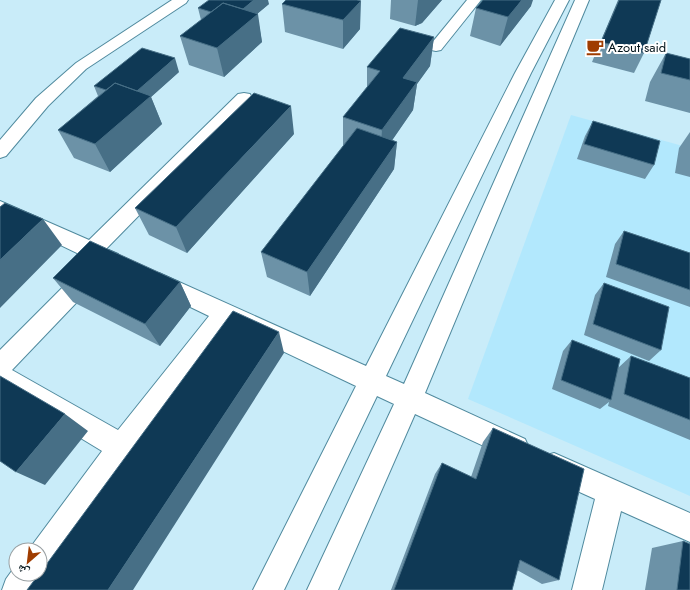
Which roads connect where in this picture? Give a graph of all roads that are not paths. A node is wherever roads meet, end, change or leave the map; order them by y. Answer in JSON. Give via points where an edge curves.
{"nodes":[{"id":1,"x":182,"y":0,"type":"edge"},
{"id":2,"x":474,"y":0,"type":"edge"},
{"id":3,"x":562,"y":0,"type":"edge"},
{"id":4,"x":582,"y":0,"type":"edge"},
{"id":5,"x":436,"y":47,"type":"dead end"},
{"id":6,"x":244,"y":98,"type":"dead end"},
{"id":7,"x":0,"y":152,"type":"edge"},
{"id":8,"x":0,"y":208,"type":"edge"},
{"id":9,"x":98,"y":254,"type":"junction"},
{"id":10,"x":224,"y":313,"type":"junction"},
{"id":11,"x":0,"y":366,"type":"edge"},
{"id":12,"x":0,"y":376,"type":"edge"},
{"id":13,"x":371,"y":381,"type":"junction"},
{"id":14,"x":410,"y":400,"type":"junction"},
{"id":15,"x":121,"y":447,"type":"junction"},
{"id":16,"x":611,"y":492,"type":"junction"},
{"id":17,"x":690,"y":528,"type":"edge"},
{"id":18,"x":48,"y":547,"type":"edge"},
{"id":19,"x":268,"y":590,"type":"edge"},
{"id":20,"x":322,"y":590,"type":"edge"},
{"id":21,"x":587,"y":590,"type":"edge"}],
"edges":[{"from":1,"to":7,"type":"street","via":[[81,66],[42,102]]},
{"from":2,"to":5,"type":"street"},
{"from":3,"to":13,"type":"street","via":[[523,72]]},
{"from":4,"to":14,"type":"street"},
{"from":6,"to":9,"type":"street"},
{"from":8,"to":9,"type":"street"},
{"from":9,"to":10,"type":"street"},
{"from":9,"to":11,"type":"street"},
{"from":10,"to":13,"type":"street"},
{"from":10,"to":15,"type":"street"},
{"from":12,"to":15,"type":"street"},
{"from":13,"to":14,"type":"street"},
{"from":13,"to":19,"type":"street"},
{"from":14,"to":16,"type":"street"},
{"from":14,"to":20,"type":"street"},
{"from":15,"to":18,"type":"street"},
{"from":16,"to":17,"type":"street"},
{"from":16,"to":21,"type":"street"}]}
